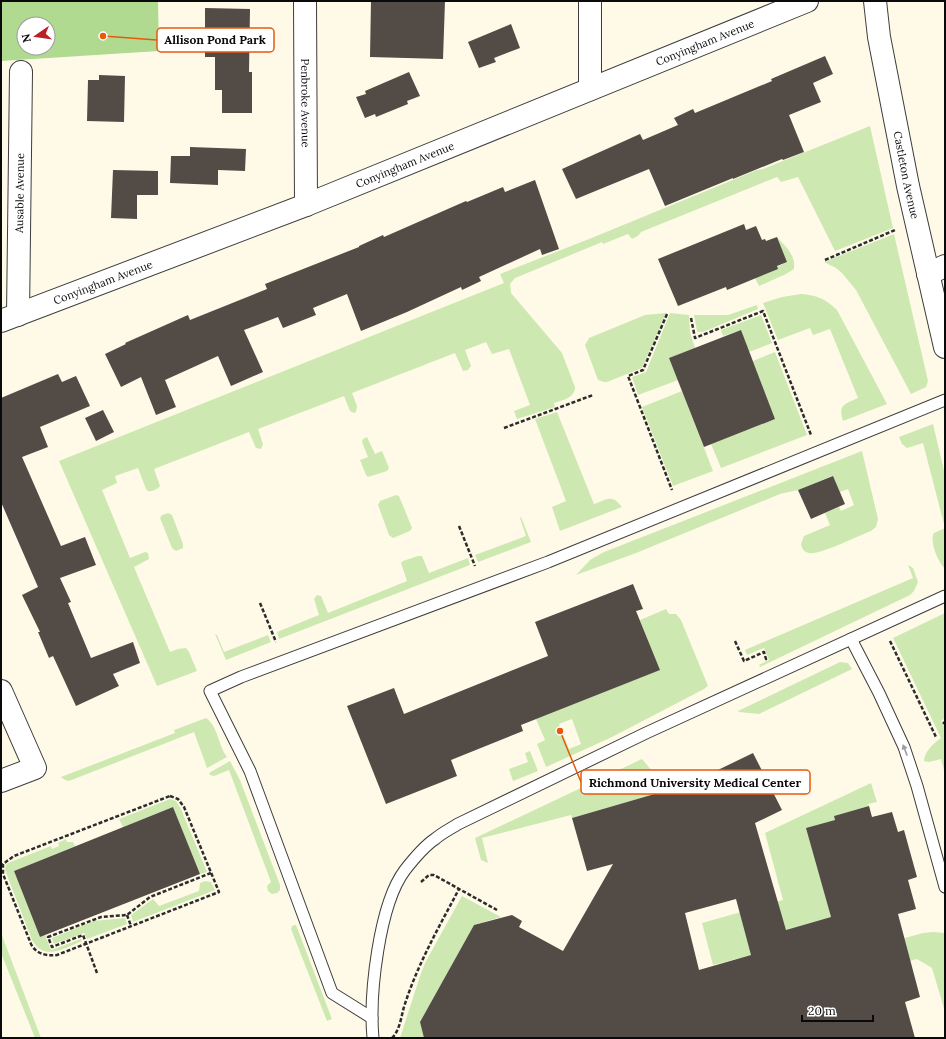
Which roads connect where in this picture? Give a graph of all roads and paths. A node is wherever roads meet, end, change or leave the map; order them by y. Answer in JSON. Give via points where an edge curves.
{"nodes":[{"id":1,"x":305,"y":1,"type":"edge"},
{"id":2,"x":590,"y":1,"type":"edge"},
{"id":3,"x":806,"y":1,"type":"edge"},
{"id":4,"x":875,"y":1,"type":"edge"},
{"id":5,"x":21,"y":72,"type":"dead end"},
{"id":6,"x":590,"y":89,"type":"junction"},
{"id":7,"x":306,"y":205,"type":"junction"},
{"id":8,"x":895,"y":230,"type":"dead end"},
{"id":9,"x":825,"y":260,"type":"dead end"},
{"id":10,"x":937,"y":270,"type":"edge"},
{"id":11,"x":668,"y":314,"type":"dead end"},
{"id":12,"x":9,"y":318,"type":"edge"},
{"id":13,"x":691,"y":318,"type":"dead end"},
{"id":14,"x":945,"y":348,"type":"edge"},
{"id":15,"x":593,"y":395,"type":"dead end"},
{"id":16,"x":945,"y":400,"type":"edge"},
{"id":17,"x":504,"y":428,"type":"dead end"},
{"id":18,"x":811,"y":436,"type":"dead end"},
{"id":19,"x":672,"y":490,"type":"dead end"},
{"id":20,"x":459,"y":526,"type":"dead end"},
{"id":21,"x":475,"y":566,"type":"dead end"},
{"id":22,"x":945,"y":596,"type":"edge"},
{"id":23,"x":260,"y":603,"type":"dead end"},
{"id":24,"x":888,"y":637,"type":"dead end"},
{"id":25,"x":851,"y":639,"type":"junction"},
{"id":26,"x":735,"y":641,"type":"dead end"},
{"id":27,"x":276,"y":642,"type":"dead end"},
{"id":28,"x":759,"y":662,"type":"dead end"},
{"id":29,"x":1,"y":691,"type":"edge"},
{"id":30,"x":936,"y":737,"type":"dead end"},
{"id":31,"x":1,"y":781,"type":"edge"},
{"id":32,"x":211,"y":874,"type":"junction"},
{"id":33,"x":421,"y":882,"type":"dead end"},
{"id":34,"x":945,"y":887,"type":"edge"},
{"id":35,"x":459,"y":888,"type":"junction"},
{"id":36,"x":497,"y":910,"type":"dead end"},
{"id":37,"x":127,"y":915,"type":"junction"},
{"id":38,"x":131,"y":926,"type":"junction"},
{"id":39,"x":86,"y":943,"type":"junction"},
{"id":40,"x":97,"y":973,"type":"dead end"},
{"id":41,"x":372,"y":1018,"type":"junction"},
{"id":42,"x":373,"y":1038,"type":"edge"},
{"id":43,"x":392,"y":1038,"type":"edge"}],
"edges":[{"from":1,"to":7,"type":"street","name":"Penbroke Avenue"},
{"from":2,"to":6,"type":"street"},
{"from":3,"to":6,"type":"street","name":"Conyingham Avenue"},
{"from":4,"to":10,"type":"street","name":"Castleton Avenue","via":[[880,44],[908,186]]},
{"from":5,"to":12,"type":"street","name":"Ausable Avenue"},
{"from":6,"to":7,"type":"street","name":"Conyingham Avenue"},
{"from":7,"to":12,"type":"street","name":"Conyingham Avenue"},
{"from":8,"to":9,"type":"path"},
{"from":10,"to":14,"type":"street","name":"Castleton Avenue"},
{"from":11,"to":19,"type":"path","via":[[643,370],[628,376]]},
{"from":13,"to":18,"type":"path","via":[[695,338],[763,310]]},
{"from":15,"to":17,"type":"path"},
{"from":16,"to":41,"type":"lane","via":[[548,562],[241,677],[210,691],[250,771],[332,993]]},
{"from":20,"to":21,"type":"path"},
{"from":22,"to":25,"type":"lane"},
{"from":23,"to":27,"type":"path"},
{"from":24,"to":30,"type":"path"},
{"from":34,"to":25,"type":"lane","one_way":true,"via":[[918,786],[904,747]]},
{"from":25,"to":41,"type":"lane","via":[[639,737],[458,824],[434,839],[405,870],[389,904],[376,958]]},
{"from":26,"to":28,"type":"path","via":[[744,661],[764,652],[766,658]]},
{"from":29,"to":31,"type":"street","via":[[35,768]]},
{"from":32,"to":37,"type":"path","via":[[150,897]]},
{"from":32,"to":38,"type":"path","via":[[219,892]]},
{"from":32,"to":39,"type":"path","via":[[184,807],[178,799],[170,796],[14,856],[3,864],[3,874],[33,948],[42,954],[57,955]]},
{"from":33,"to":35,"type":"path","via":[[434,875]]},
{"from":35,"to":36,"type":"path"},
{"from":35,"to":43,"type":"path","via":[[420,963],[398,1030]]},
{"from":37,"to":38,"type":"path"},
{"from":37,"to":39,"type":"path","via":[[101,917],[48,936],[52,946],[83,935]]},
{"from":38,"to":39,"type":"path"},
{"from":39,"to":40,"type":"path"},
{"from":41,"to":42,"type":"lane"}]}
